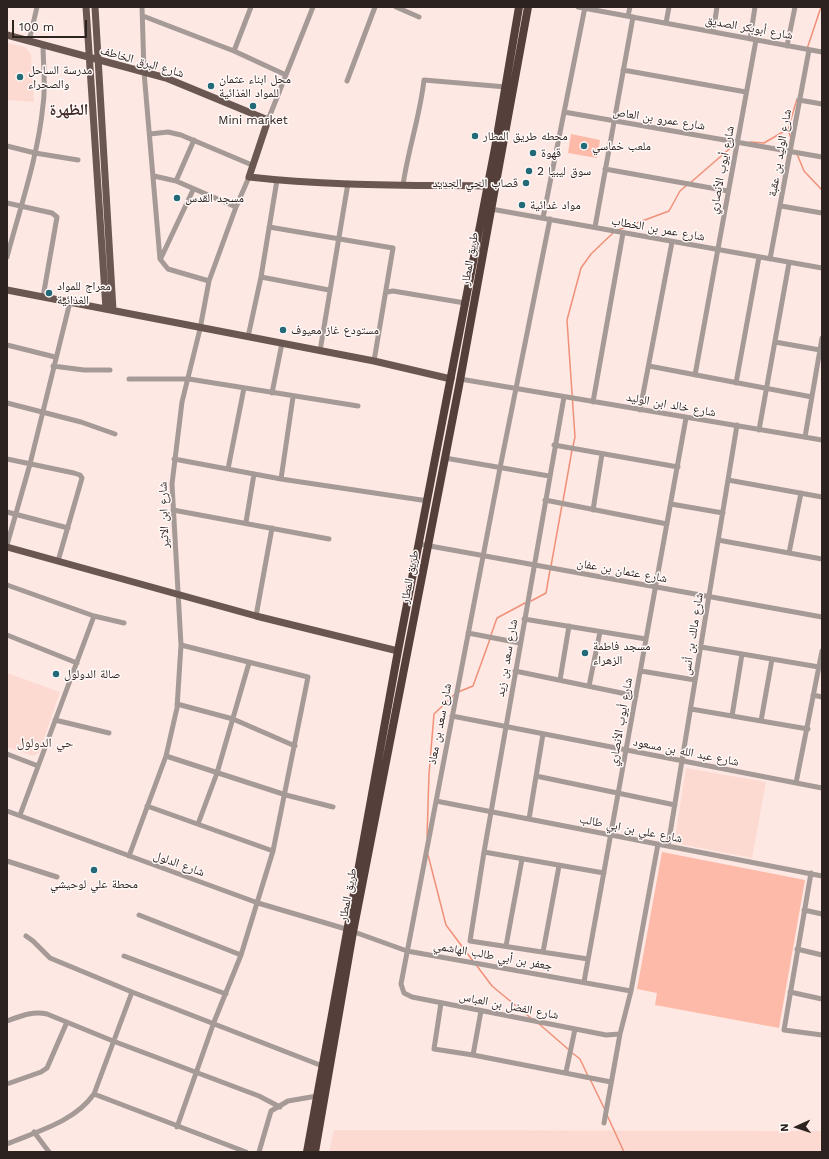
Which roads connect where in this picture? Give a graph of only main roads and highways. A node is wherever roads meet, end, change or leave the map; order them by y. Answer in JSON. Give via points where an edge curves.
{"nodes":[{"id":1,"x":86,"y":7,"type":"edge"},
{"id":2,"x":95,"y":7,"type":"edge"},
{"id":3,"x":519,"y":7,"type":"edge"},
{"id":4,"x":528,"y":7,"type":"edge"},
{"id":5,"x":7,"y":35,"type":"edge"},
{"id":6,"x":89,"y":58,"type":"junction"},
{"id":7,"x":98,"y":60,"type":"junction"},
{"id":8,"x":488,"y":186,"type":"junction"},
{"id":9,"x":489,"y":198,"type":"junction"},
{"id":10,"x":7,"y":290,"type":"edge"},
{"id":11,"x":109,"y":310,"type":"junction"},
{"id":12,"x":451,"y":379,"type":"junction"},
{"id":13,"x":460,"y":380,"type":"junction"},
{"id":14,"x":7,"y":546,"type":"edge"},
{"id":15,"x":398,"y":651,"type":"junction"},
{"id":16,"x":350,"y":930,"type":"junction"},
{"id":17,"x":317,"y":1120,"type":"junction"},
{"id":18,"x":307,"y":1152,"type":"edge"},
{"id":19,"x":315,"y":1152,"type":"edge"}],
"edges":[{"from":1,"to":6,"type":"main road"},
{"from":2,"to":7,"type":"main road"},
{"from":3,"to":8,"type":"highway","name":"طريق المطار"},
{"from":4,"to":9,"type":"highway","name":"طريق المطار"},
{"from":5,"to":6,"type":"main road","name":"شارع البرق الخاطف"},
{"from":6,"to":7,"type":"main road","name":"شارع البرق الخاطف"},
{"from":6,"to":11,"type":"main road"},
{"from":7,"to":8,"type":"main road","name":"شارع البرق الخاطف","via":[[166,78],[268,120],[249,177],[348,183]]},
{"from":7,"to":11,"type":"main road"},
{"from":8,"to":9,"type":"highway","name":"طريق المطار"},
{"from":9,"to":12,"type":"highway","name":"طريق المطار"},
{"from":9,"to":13,"type":"highway","name":"طريق المطار","via":[[492,208]]},
{"from":10,"to":11,"type":"main road"},
{"from":11,"to":12,"type":"main road","via":[[374,361]]},
{"from":12,"to":13,"type":"highway"},
{"from":12,"to":15,"type":"highway","name":"طريق المطار"},
{"from":13,"to":16,"type":"highway","name":"طريق المطار"},
{"from":14,"to":15,"type":"main road","via":[[256,616]]},
{"from":15,"to":16,"type":"highway","name":"طريق المطار"},
{"from":16,"to":17,"type":"highway","name":"طريق المطار","via":[[330,1069]]},
{"from":16,"to":17,"type":"highway","name":"طريق المطار","via":[[322,1065],[317,1096]]},
{"from":17,"to":18,"type":"highway","name":"طريق المطار"},
{"from":17,"to":19,"type":"highway","name":"طريق المطار"}]}
